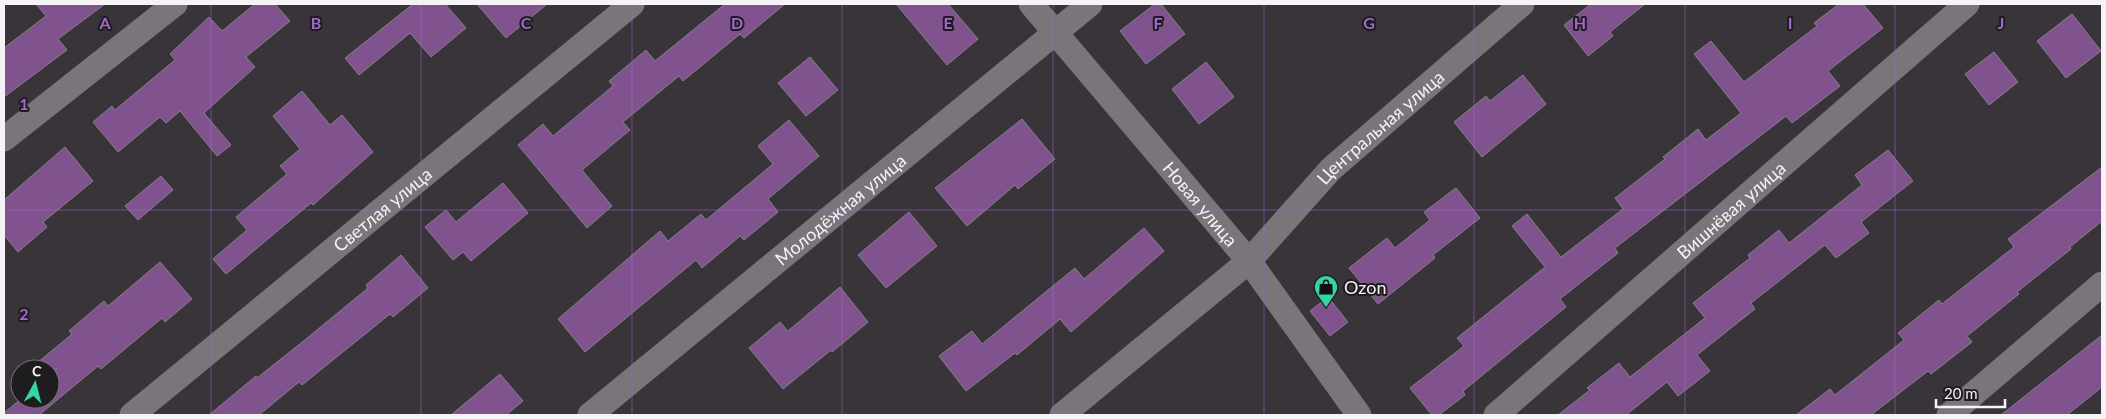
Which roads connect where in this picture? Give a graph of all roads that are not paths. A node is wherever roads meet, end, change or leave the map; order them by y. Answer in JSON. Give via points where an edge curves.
{"nodes":[{"id":1,"x":175,"y":4,"type":"edge"},
{"id":2,"x":632,"y":4,"type":"edge"},
{"id":3,"x":1031,"y":4,"type":"edge"},
{"id":4,"x":1090,"y":4,"type":"edge"},
{"id":5,"x":1522,"y":4,"type":"edge"},
{"id":6,"x":1967,"y":4,"type":"edge"},
{"id":7,"x":1054,"y":32,"type":"junction"},
{"id":8,"x":4,"y":139,"type":"edge"},
{"id":9,"x":1249,"y":261,"type":"junction"},
{"id":10,"x":2102,"y":284,"type":"edge"},
{"id":11,"x":132,"y":415,"type":"edge"},
{"id":12,"x":590,"y":415,"type":"edge"},
{"id":13,"x":1062,"y":415,"type":"edge"},
{"id":14,"x":1359,"y":415,"type":"edge"},
{"id":15,"x":1496,"y":415,"type":"edge"},
{"id":16,"x":1949,"y":415,"type":"edge"}],
"edges":[{"from":1,"to":8,"type":"street"},
{"from":2,"to":11,"type":"street","name":"Светлая улица"},
{"from":3,"to":7,"type":"street","name":"Новая улица"},
{"from":4,"to":7,"type":"street","name":"Молодёжная улица"},
{"from":5,"to":9,"type":"street","name":"Центральная улица","via":[[1331,170]]},
{"from":6,"to":15,"type":"street","name":"Вишнёвая улица"},
{"from":7,"to":9,"type":"street","name":"Новая улица"},
{"from":7,"to":12,"type":"street","name":"Молодёжная улица"},
{"from":9,"to":13,"type":"street","name":"Центральная улица"},
{"from":9,"to":14,"type":"street","name":"Новая улица"},
{"from":10,"to":16,"type":"street"}]}
